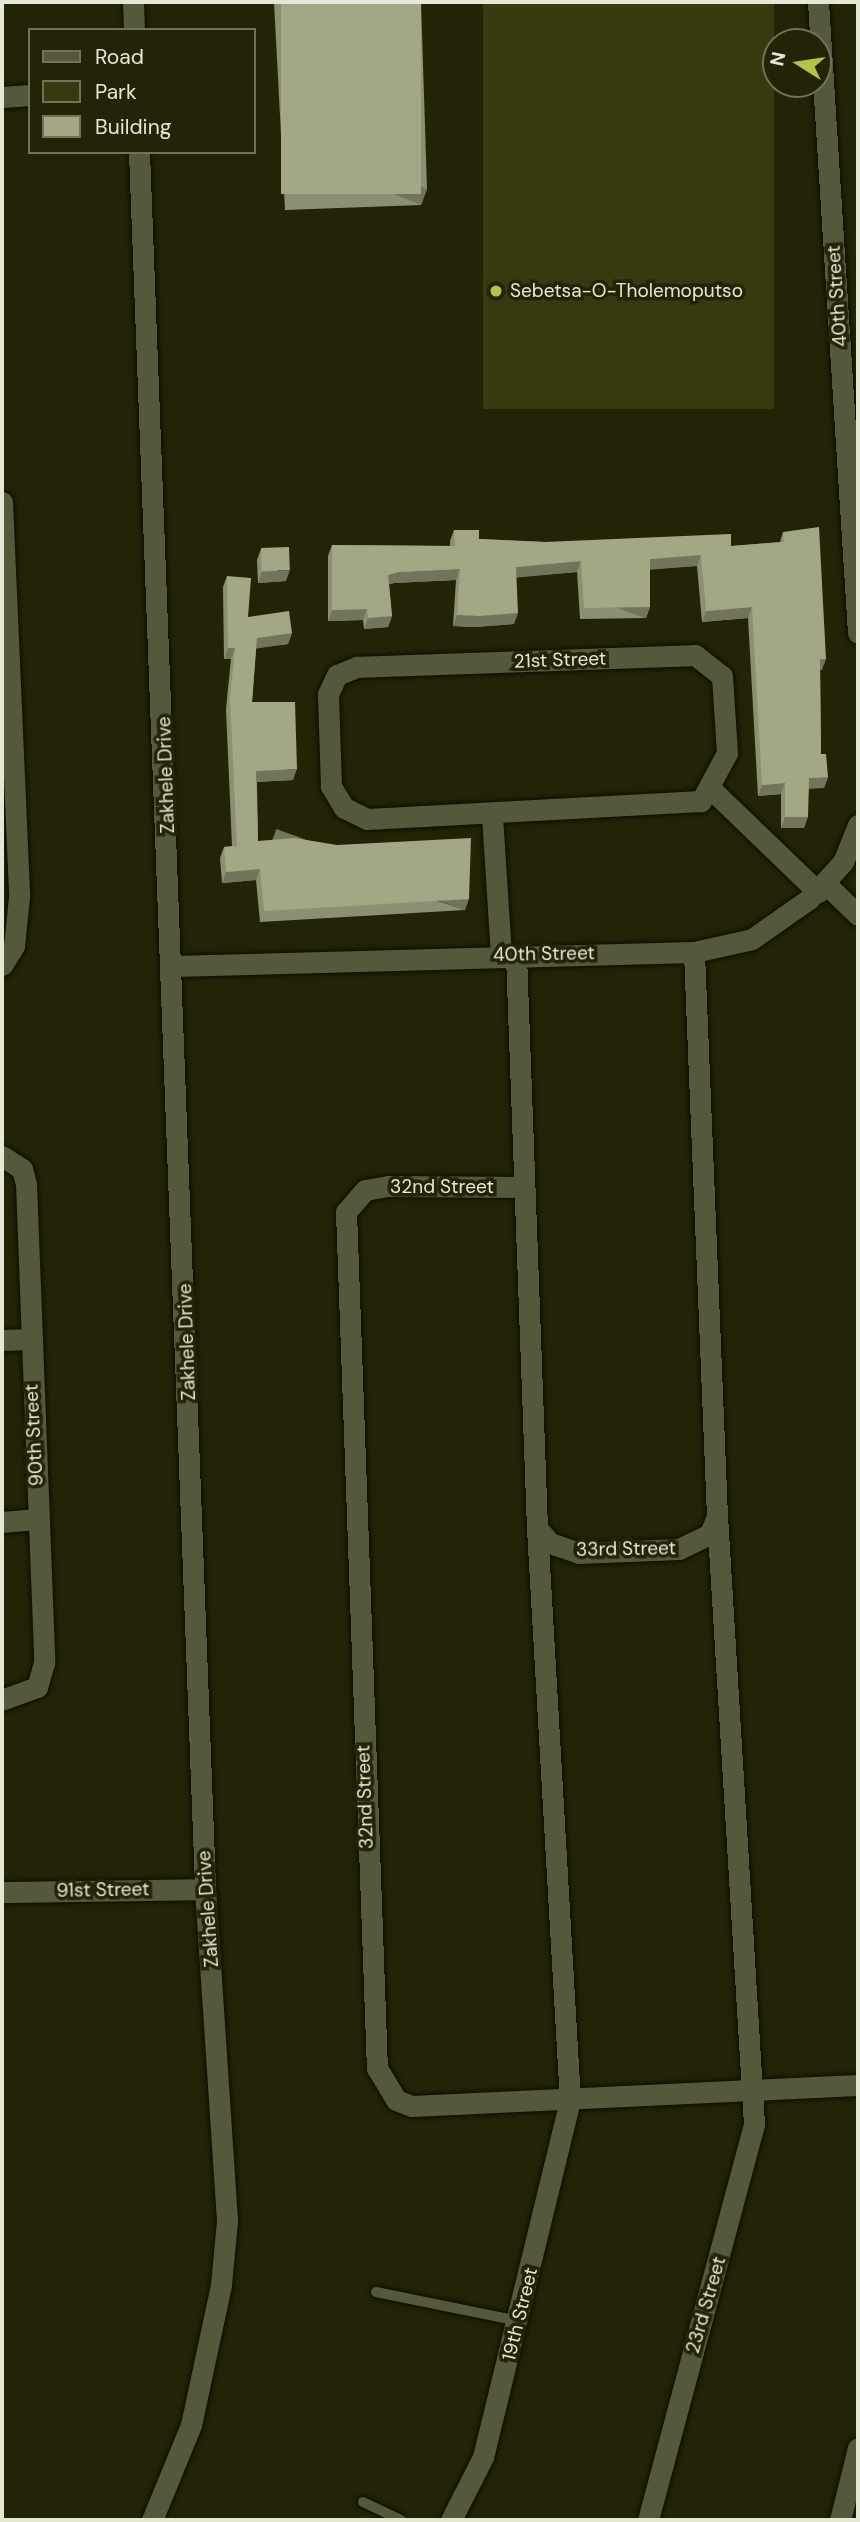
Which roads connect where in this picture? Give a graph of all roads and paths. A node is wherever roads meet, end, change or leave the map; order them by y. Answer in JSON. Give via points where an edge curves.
{"nodes":[{"id":1,"x":133,"y":2,"type":"edge"},
{"id":2,"x":818,"y":2,"type":"edge"},
{"id":3,"x":134,"y":28,"type":"edge"},
{"id":4,"x":28,"y":95,"type":"edge"},
{"id":5,"x":2,"y":97,"type":"edge"},
{"id":6,"x":139,"y":154,"type":"edge"},
{"id":7,"x":2,"y":502,"type":"edge"},
{"id":8,"x":858,"y":633,"type":"edge"},
{"id":9,"x":712,"y":789,"type":"junction"},
{"id":10,"x":492,"y":816,"type":"junction"},
{"id":11,"x":858,"y":825,"type":"edge"},
{"id":12,"x":823,"y":889,"type":"junction"},
{"id":13,"x":858,"y":915,"type":"edge"},
{"id":14,"x":694,"y":952,"type":"junction"},
{"id":15,"x":509,"y":955,"type":"junction"},
{"id":16,"x":2,"y":965,"type":"edge"},
{"id":17,"x":174,"y":966,"type":"junction"},
{"id":18,"x":2,"y":1156,"type":"edge"},
{"id":19,"x":523,"y":1186,"type":"junction"},
{"id":20,"x":29,"y":1339,"type":"junction"},
{"id":21,"x":2,"y":1340,"type":"edge"},
{"id":22,"x":717,"y":1516,"type":"junction"},
{"id":23,"x":38,"y":1519,"type":"junction"},
{"id":24,"x":2,"y":1521,"type":"edge"},
{"id":25,"x":537,"y":1528,"type":"junction"},
{"id":26,"x":2,"y":1700,"type":"edge"},
{"id":27,"x":205,"y":1889,"type":"junction"},
{"id":28,"x":2,"y":1892,"type":"edge"},
{"id":29,"x":858,"y":2085,"type":"edge"},
{"id":30,"x":753,"y":2089,"type":"junction"},
{"id":31,"x":570,"y":2101,"type":"junction"},
{"id":32,"x":376,"y":2292,"type":"dead end"},
{"id":33,"x":518,"y":2321,"type":"junction"},
{"id":34,"x":858,"y":2448,"type":"edge"},
{"id":35,"x":363,"y":2501,"type":"dead end"},
{"id":36,"x":152,"y":2520,"type":"edge"},
{"id":37,"x":401,"y":2520,"type":"edge"},
{"id":38,"x":451,"y":2520,"type":"edge"},
{"id":39,"x":648,"y":2520,"type":"edge"},
{"id":40,"x":839,"y":2520,"type":"edge"}],
"edges":[{"from":1,"to":3,"type":"street"},
{"from":2,"to":8,"type":"street","name":"40th Street"},
{"from":4,"to":5,"type":"street"},
{"from":6,"to":17,"type":"street","name":"Zakhele Drive"},
{"from":7,"to":16,"type":"street","via":[[19,914],[14,946]]},
{"from":9,"to":10,"type":"street","name":"21st Street","via":[[682,807]]},
{"from":9,"to":10,"type":"street","name":"21st Street","via":[[727,753],[724,688],[717,666],[695,655],[373,666],[337,675],[328,694],[331,786],[344,808],[367,819]]},
{"from":9,"to":12,"type":"street"},
{"from":10,"to":15,"type":"street"},
{"from":11,"to":12,"type":"street","name":"40th Street"},
{"from":12,"to":13,"type":"street"},
{"from":12,"to":14,"type":"street","name":"40th Street","via":[[752,939]]},
{"from":14,"to":15,"type":"street","name":"40th Street"},
{"from":14,"to":22,"type":"street"},
{"from":15,"to":17,"type":"street","name":"40th Street"},
{"from":15,"to":19,"type":"street"},
{"from":17,"to":27,"type":"street","name":"Zakhele Drive"},
{"from":18,"to":20,"type":"street","name":"90th Street","via":[[22,1169],[26,1184]]},
{"from":19,"to":25,"type":"street"},
{"from":19,"to":31,"type":"street","name":"32nd Street","via":[[388,1186],[365,1190],[346,1212],[373,2034],[384,2087],[412,2106]]},
{"from":20,"to":21,"type":"street"},
{"from":20,"to":23,"type":"street","name":"90th Street"},
{"from":22,"to":25,"type":"street","name":"33rd Street","via":[[710,1534],[679,1549],[579,1553],[550,1543]]},
{"from":22,"to":30,"type":"street","name":"23rd Street"},
{"from":23,"to":24,"type":"street"},
{"from":23,"to":26,"type":"street","name":"90th Street","via":[[43,1677],[30,1691]]},
{"from":25,"to":31,"type":"street","name":"19th Street"},
{"from":27,"to":28,"type":"street","name":"91st Street"},
{"from":27,"to":36,"type":"street","name":"Zakhele Drive","via":[[227,2221],[221,2285],[191,2425]]},
{"from":29,"to":30,"type":"street","name":"32nd Street"},
{"from":30,"to":31,"type":"street","name":"32nd Street"},
{"from":30,"to":39,"type":"street","name":"23rd Street","via":[[751,2147]]},
{"from":31,"to":33,"type":"street","name":"19th Street"},
{"from":32,"to":33,"type":"lane"},
{"from":33,"to":38,"type":"street","name":"19th Street","via":[[482,2457]]},
{"from":34,"to":40,"type":"street"},
{"from":35,"to":37,"type":"lane"}]}
